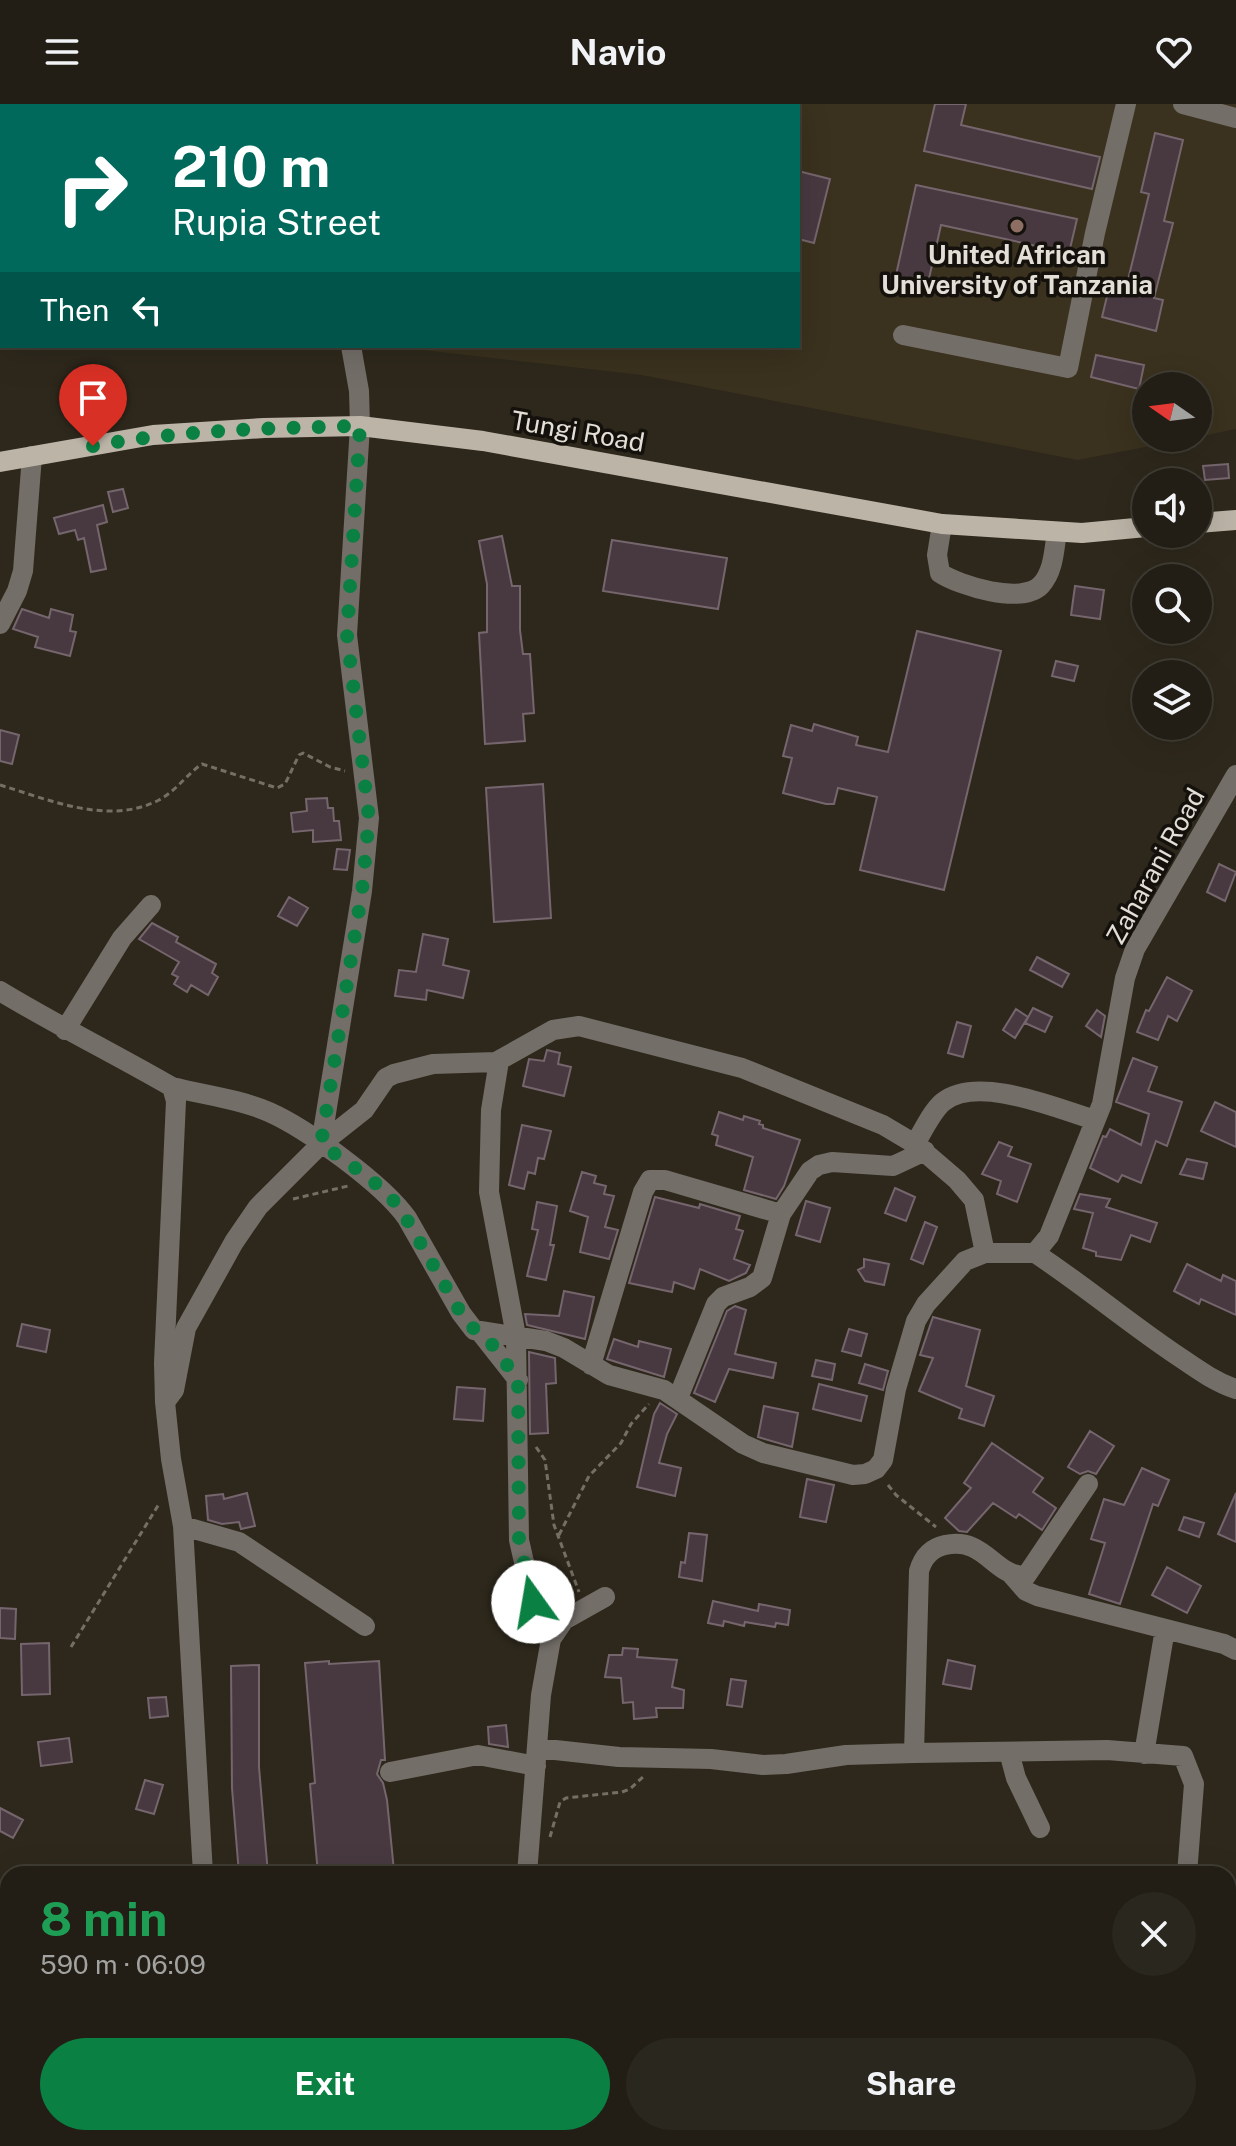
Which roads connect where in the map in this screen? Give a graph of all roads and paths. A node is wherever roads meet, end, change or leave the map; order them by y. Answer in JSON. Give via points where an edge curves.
{"nodes":[{"id":1,"x":1126,"y":104,"type":"edge"},
{"id":2,"x":1183,"y":104,"type":"edge"},
{"id":3,"x":1236,"y":118,"type":"edge"},
{"id":4,"x":903,"y":335,"type":"dead end"},
{"id":5,"x":351,"y":348,"type":"edge"},
{"id":6,"x":360,"y":426,"type":"junction"},
{"id":7,"x":32,"y":456,"type":"junction"},
{"id":8,"x":0,"y":462,"type":"edge"},
{"id":9,"x":1236,"y":520,"type":"edge"},
{"id":10,"x":1212,"y":522,"type":"edge"},
{"id":11,"x":942,"y":524,"type":"junction"},
{"id":12,"x":1132,"y":528,"type":"edge"},
{"id":13,"x":1057,"y":532,"type":"junction"},
{"id":14,"x":0,"y":624,"type":"edge"},
{"id":15,"x":365,"y":771,"type":"junction"},
{"id":16,"x":1236,"y":775,"type":"edge"},
{"id":17,"x":0,"y":785,"type":"edge"},
{"id":18,"x":151,"y":905,"type":"dead end"},
{"id":19,"x":0,"y":991,"type":"edge"},
{"id":20,"x":65,"y":1030,"type":"junction"},
{"id":21,"x":499,"y":1061,"type":"junction"},
{"id":22,"x":172,"y":1087,"type":"junction"},
{"id":23,"x":1095,"y":1120,"type":"junction"},
{"id":24,"x":321,"y":1144,"type":"junction"},
{"id":25,"x":920,"y":1147,"type":"junction"},
{"id":26,"x":372,"y":1180,"type":"junction"},
{"id":27,"x":258,"y":1207,"type":"junction"},
{"id":28,"x":781,"y":1214,"type":"junction"},
{"id":29,"x":985,"y":1253,"type":"junction"},
{"id":30,"x":1035,"y":1253,"type":"junction"},
{"id":31,"x":481,"y":1333,"type":"junction"},
{"id":32,"x":516,"y":1336,"type":"junction"},
{"id":33,"x":591,"y":1365,"type":"junction"},
{"id":34,"x":518,"y":1380,"type":"junction"},
{"id":35,"x":1236,"y":1389,"type":"edge"},
{"id":36,"x":671,"y":1394,"type":"junction"},
{"id":37,"x":165,"y":1402,"type":"junction"},
{"id":38,"x":519,"y":1431,"type":"junction"},
{"id":39,"x":876,"y":1469,"type":"junction"},
{"id":40,"x":174,"y":1480,"type":"junction"},
{"id":41,"x":1088,"y":1484,"type":"dead end"},
{"id":42,"x":183,"y":1526,"type":"junction"},
{"id":43,"x":558,"y":1537,"type":"junction"},
{"id":44,"x":956,"y":1543,"type":"junction"},
{"id":45,"x":1012,"y":1575,"type":"junction"},
{"id":46,"x":605,"y":1597,"type":"dead end"},
{"id":47,"x":586,"y":1607,"type":"junction"},
{"id":48,"x":365,"y":1626,"type":"dead end"},
{"id":49,"x":1165,"y":1629,"type":"junction"},
{"id":50,"x":551,"y":1639,"type":"junction"},
{"id":51,"x":71,"y":1647,"type":"dead end"},
{"id":52,"x":1236,"y":1650,"type":"edge"},
{"id":53,"x":1009,"y":1752,"type":"junction"},
{"id":54,"x":914,"y":1753,"type":"junction"},
{"id":55,"x":1144,"y":1754,"type":"junction"},
{"id":56,"x":536,"y":1757,"type":"junction"},
{"id":57,"x":663,"y":1760,"type":"junction"},
{"id":58,"x":390,"y":1772,"type":"dead end"},
{"id":59,"x":1040,"y":1828,"type":"dead end"},
{"id":60,"x":531,"y":1846,"type":"junction"},
{"id":61,"x":203,"y":1866,"type":"edge"},
{"id":62,"x":528,"y":1866,"type":"edge"},
{"id":63,"x":1188,"y":1866,"type":"edge"}],
"edges":[{"from":1,"to":4,"type":"street","via":[[1068,368]]},
{"from":2,"to":3,"type":"street"},
{"from":5,"to":6,"type":"street"},
{"from":6,"to":7,"type":"main road","name":"Tungi Road","via":[[153,435]]},
{"from":6,"to":11,"type":"main road","name":"Tungi Road","via":[[483,441]]},
{"from":6,"to":15,"type":"street","via":[[347,635]]},
{"from":7,"to":8,"type":"main road","name":"Tungi Road"},
{"from":7,"to":14,"type":"street","via":[[23,571]]},
{"from":9,"to":10,"type":"main road"},
{"from":11,"to":13,"type":"main road","name":"Tungi Road"},
{"from":11,"to":13,"type":"street","via":[[940,573],[972,587],[1018,595],[1041,585]]},
{"from":12,"to":13,"type":"main road","name":"Tungi Road"},
{"from":15,"to":17,"type":"path","via":[[344,771],[303,753],[285,784],[277,788],[202,764],[159,800],[126,813],[75,807]]},
{"from":15,"to":24,"type":"street","via":[[369,818],[362,891]]},
{"from":16,"to":23,"type":"street","name":"Zaharani Road","via":[[1135,949]]},
{"from":18,"to":20,"type":"street","via":[[122,938]]},
{"from":19,"to":20,"type":"street"},
{"from":20,"to":22,"type":"street"},
{"from":21,"to":24,"type":"street","via":[[400,1071],[386,1078],[364,1110]]},
{"from":21,"to":25,"type":"street","via":[[553,1030],[579,1026],[742,1068],[883,1125]]},
{"from":21,"to":32,"type":"street","via":[[491,1110],[489,1192]]},
{"from":22,"to":24,"type":"street","via":[[266,1111]]},
{"from":22,"to":37,"type":"street","via":[[176,1101]]},
{"from":23,"to":25,"type":"street","via":[[1008,1095],[969,1092],[941,1103]]},
{"from":23,"to":30,"type":"street","name":"Zaharani Road","via":[[1049,1236]]},
{"from":24,"to":26,"type":"street"},
{"from":24,"to":27,"type":"street"},
{"from":25,"to":28,"type":"street","via":[[893,1166],[819,1165]]},
{"from":25,"to":29,"type":"street","via":[[974,1200]]},
{"from":26,"to":27,"type":"path"},
{"from":26,"to":31,"type":"street","via":[[399,1206],[466,1322]]},
{"from":27,"to":37,"type":"street","via":[[186,1328],[174,1390]]},
{"from":28,"to":33,"type":"street","via":[[650,1180]]},
{"from":28,"to":36,"type":"street","via":[[762,1278],[716,1304]]},
{"from":29,"to":30,"type":"street"},
{"from":29,"to":39,"type":"street","via":[[958,1266],[921,1312],[896,1389],[883,1460]]},
{"from":30,"to":35,"type":"street","via":[[1218,1383]]},
{"from":31,"to":32,"type":"street"},
{"from":31,"to":34,"type":"street"},
{"from":32,"to":33,"type":"street","via":[[557,1345]]},
{"from":32,"to":34,"type":"street"},
{"from":33,"to":36,"type":"street"},
{"from":34,"to":38,"type":"street"},
{"from":36,"to":39,"type":"street","via":[[763,1453],[853,1475]]},
{"from":36,"to":43,"type":"path","via":[[637,1417],[589,1476]]},
{"from":37,"to":40,"type":"street"},
{"from":38,"to":43,"type":"path","via":[[545,1460]]},
{"from":38,"to":50,"type":"street","via":[[519,1540],[533,1602]]},
{"from":39,"to":44,"type":"path","via":[[896,1495]]},
{"from":40,"to":42,"type":"street"},
{"from":40,"to":51,"type":"path"},
{"from":41,"to":45,"type":"street","via":[[1029,1574]]},
{"from":42,"to":48,"type":"street","via":[[239,1542]]},
{"from":42,"to":61,"type":"street"},
{"from":43,"to":47,"type":"path"},
{"from":44,"to":45,"type":"street","via":[[978,1548]]},
{"from":44,"to":54,"type":"street","via":[[932,1550],[919,1571]]},
{"from":45,"to":49,"type":"street","via":[[1037,1596]]},
{"from":46,"to":47,"type":"street"},
{"from":47,"to":50,"type":"street","via":[[564,1620]]},
{"from":49,"to":52,"type":"street"},
{"from":49,"to":55,"type":"street"},
{"from":50,"to":56,"type":"street"},
{"from":53,"to":54,"type":"street"},
{"from":53,"to":55,"type":"street"},
{"from":53,"to":59,"type":"street"},
{"from":54,"to":57,"type":"street","via":[[775,1765]]},
{"from":55,"to":63,"type":"street","via":[[1183,1756],[1193,1776]]},
{"from":56,"to":57,"type":"street"},
{"from":56,"to":58,"type":"street","via":[[478,1755]]},
{"from":56,"to":60,"type":"street"},
{"from":57,"to":60,"type":"path","via":[[630,1789],[566,1798],[560,1802],[549,1839]]},
{"from":60,"to":62,"type":"street"}]}
